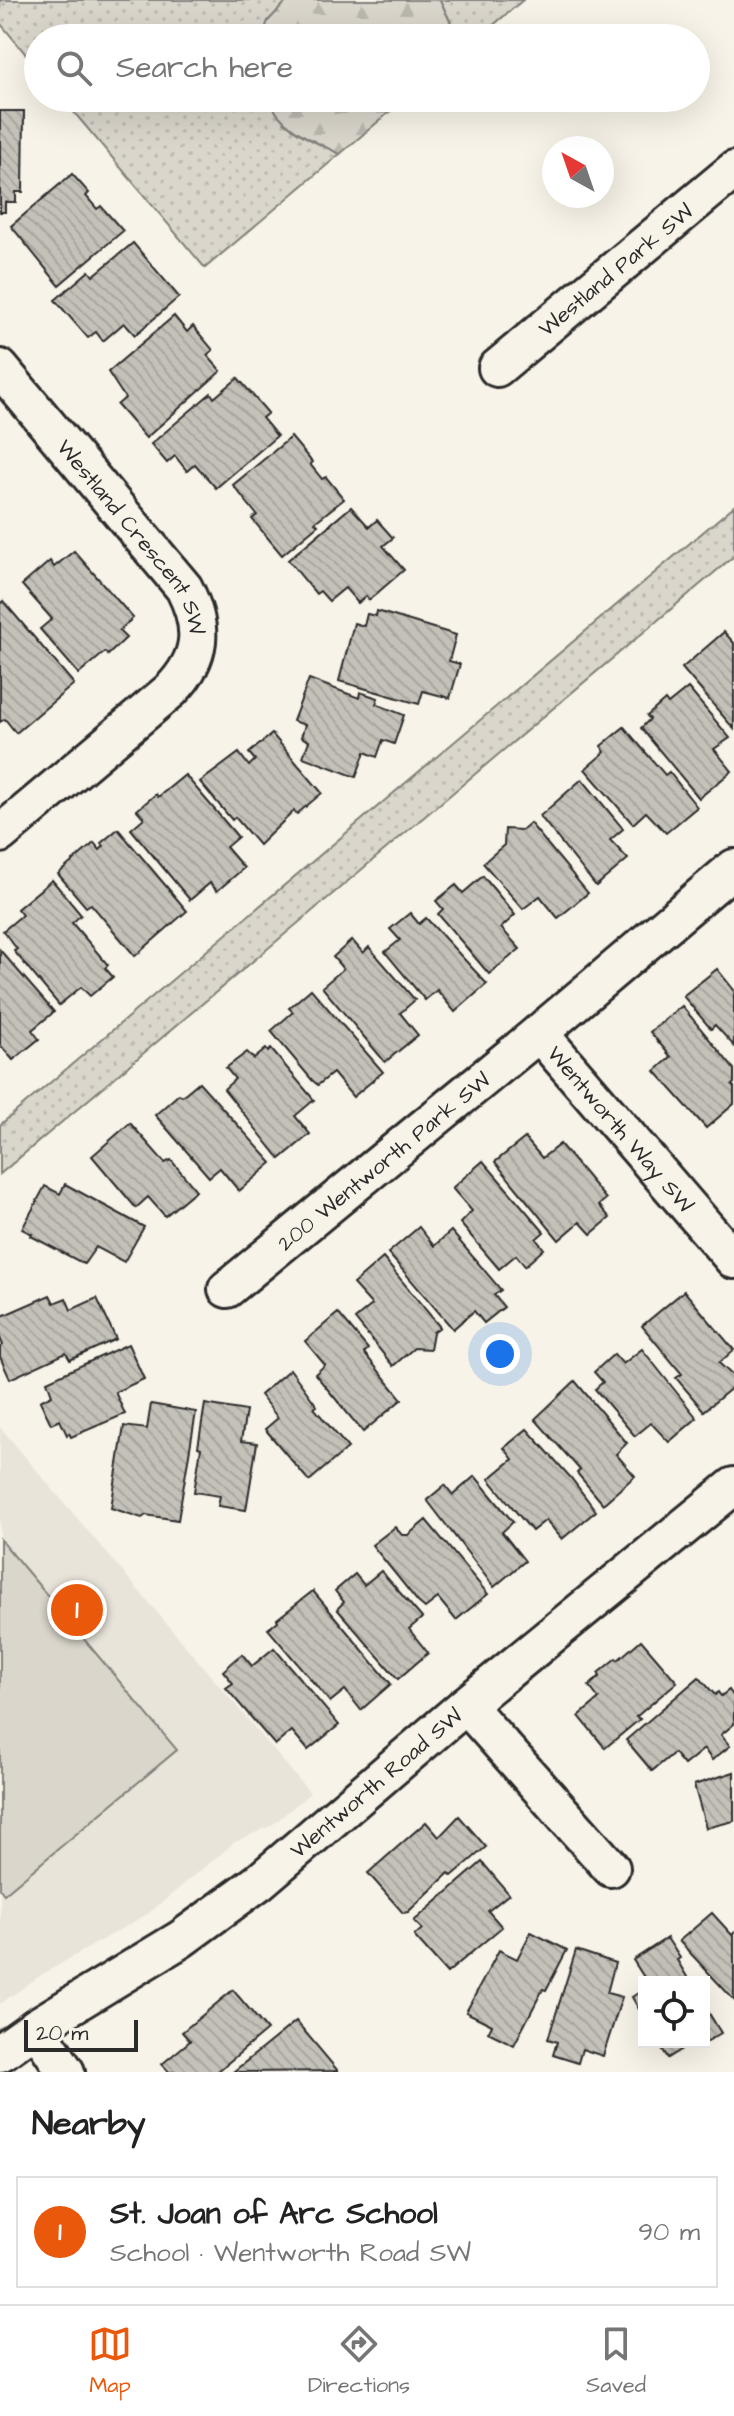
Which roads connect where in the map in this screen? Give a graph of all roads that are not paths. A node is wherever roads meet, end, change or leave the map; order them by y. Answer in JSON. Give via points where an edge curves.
{"nodes":[{"id":1,"x":734,"y":170,"type":"edge"},
{"id":2,"x":0,"y":368,"type":"edge"},
{"id":3,"x":497,"y":368,"type":"dead end"},
{"id":4,"x":0,"y":834,"type":"edge"},
{"id":5,"x":734,"y":868,"type":"edge"},
{"id":6,"x":539,"y":1033,"type":"junction"},
{"id":7,"x":734,"y":1260,"type":"edge"},
{"id":8,"x":227,"y":1289,"type":"dead end"},
{"id":9,"x":734,"y":1486,"type":"edge"},
{"id":10,"x":466,"y":1705,"type":"junction"},
{"id":11,"x":611,"y":1868,"type":"dead end"},
{"id":12,"x":36,"y":2027,"type":"junction"},
{"id":13,"x":0,"y":2053,"type":"edge"},
{"id":14,"x":66,"y":2072,"type":"edge"}],
"edges":[{"from":1,"to":3,"type":"street","name":"Westland Park SW"},
{"from":2,"to":4,"type":"street","name":"Westland Crescent SW","via":[[184,588],[195,608],[199,636],[185,676],[171,690]]},
{"from":5,"to":6,"type":"street","name":"200 Wentworth Park SW"},
{"from":6,"to":7,"type":"street","name":"Wentworth Way SW"},
{"from":6,"to":8,"type":"street","name":"200 Wentworth Park SW"},
{"from":9,"to":10,"type":"street","name":"Wentworth Road SW"},
{"from":10,"to":11,"type":"street"},
{"from":10,"to":12,"type":"street","name":"Wentworth Road SW","via":[[235,1900]]},
{"from":12,"to":13,"type":"street","name":"Wentworth Road SW"},
{"from":12,"to":14,"type":"street"}]}
